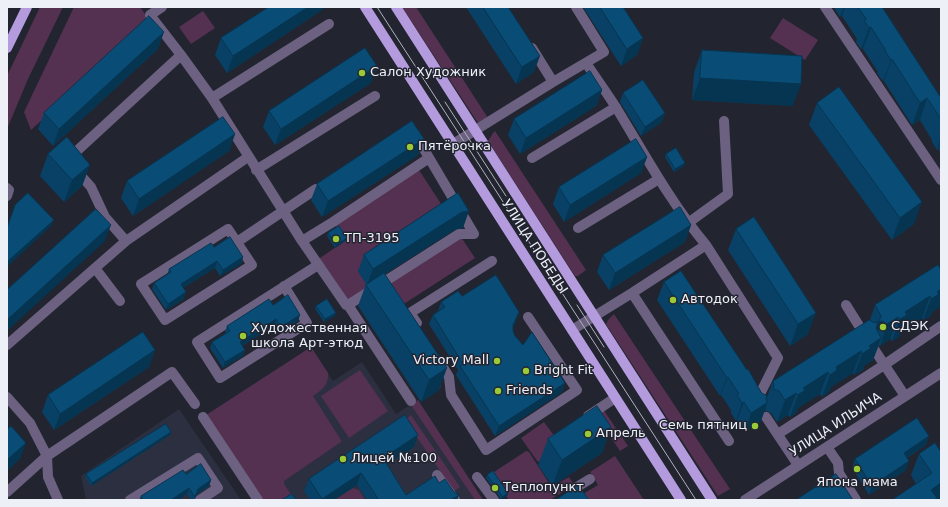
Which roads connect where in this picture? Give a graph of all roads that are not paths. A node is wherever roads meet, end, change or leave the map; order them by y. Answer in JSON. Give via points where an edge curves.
{"nodes":[{"id":1,"x":27,"y":7,"type":"edge"},
{"id":2,"x":162,"y":7,"type":"edge"},
{"id":3,"x":365,"y":7,"type":"edge"},
{"id":4,"x":396,"y":7,"type":"edge"},
{"id":5,"x":576,"y":7,"type":"edge"},
{"id":6,"x":825,"y":7,"type":"edge"},
{"id":7,"x":329,"y":24,"type":"dead end"},
{"id":8,"x":528,"y":41,"type":"edge"},
{"id":9,"x":7,"y":48,"type":"edge"},
{"id":10,"x":181,"y":55,"type":"junction"},
{"id":11,"x":586,"y":63,"type":"junction"},
{"id":12,"x":553,"y":82,"type":"junction"},
{"id":13,"x":375,"y":96,"type":"dead end"},
{"id":14,"x":212,"y":98,"type":"junction"},
{"id":15,"x":616,"y":107,"type":"junction"},
{"id":16,"x":724,"y":121,"type":"dead end"},
{"id":17,"x":412,"y":129,"type":"edge"},
{"id":18,"x":475,"y":131,"type":"junction"},
{"id":19,"x":452,"y":144,"type":"junction"},
{"id":20,"x":248,"y":157,"type":"junction"},
{"id":21,"x":429,"y":158,"type":"junction"},
{"id":22,"x":532,"y":158,"type":"dead end"},
{"id":23,"x":256,"y":170,"type":"junction"},
{"id":24,"x":659,"y":179,"type":"junction"},
{"id":25,"x":941,"y":180,"type":"edge"},
{"id":26,"x":7,"y":188,"type":"edge"},
{"id":27,"x":316,"y":189,"type":"dead end"},
{"id":28,"x":7,"y":196,"type":"edge"},
{"id":29,"x":283,"y":212,"type":"junction"},
{"id":30,"x":688,"y":223,"type":"junction"},
{"id":31,"x":578,"y":228,"type":"dead end"},
{"id":32,"x":302,"y":241,"type":"junction"},
{"id":33,"x":126,"y":242,"type":"junction"},
{"id":34,"x":237,"y":242,"type":"junction"},
{"id":35,"x":706,"y":245,"type":"junction"},
{"id":36,"x":492,"y":261,"type":"dead end"},
{"id":37,"x":318,"y":265,"type":"junction"},
{"id":38,"x":95,"y":268,"type":"junction"},
{"id":39,"x":284,"y":286,"type":"junction"},
{"id":40,"x":632,"y":293,"type":"junction"},
{"id":41,"x":120,"y":301,"type":"dead end"},
{"id":42,"x":348,"y":305,"type":"junction"},
{"id":43,"x":846,"y":305,"type":"dead end"},
{"id":44,"x":528,"y":316,"type":"dead end"},
{"id":45,"x":594,"y":317,"type":"junction"},
{"id":46,"x":941,"y":326,"type":"edge"},
{"id":47,"x":572,"y":330,"type":"junction"},
{"id":48,"x":422,"y":332,"type":"edge"},
{"id":49,"x":867,"y":338,"type":"edge"},
{"id":50,"x":7,"y":345,"type":"edge"},
{"id":51,"x":874,"y":349,"type":"edge"},
{"id":52,"x":434,"y":352,"type":"edge"},
{"id":53,"x":884,"y":365,"type":"junction"},
{"id":54,"x":941,"y":373,"type":"edge"},
{"id":55,"x":905,"y":396,"type":"junction"},
{"id":56,"x":7,"y":397,"type":"edge"},
{"id":57,"x":615,"y":398,"type":"junction"},
{"id":58,"x":411,"y":401,"type":"dead end"},
{"id":59,"x":195,"y":404,"type":"dead end"},
{"id":60,"x":760,"y":407,"type":"edge"},
{"id":61,"x":588,"y":416,"type":"edge"},
{"id":62,"x":204,"y":417,"type":"dead end"},
{"id":63,"x":766,"y":417,"type":"edge"},
{"id":64,"x":778,"y":434,"type":"junction"},
{"id":65,"x":729,"y":441,"type":"dead end"},
{"id":66,"x":827,"y":447,"type":"junction"},
{"id":67,"x":47,"y":456,"type":"junction"},
{"id":68,"x":798,"y":465,"type":"junction"},
{"id":69,"x":437,"y":475,"type":"dead end"},
{"id":70,"x":477,"y":477,"type":"dead end"},
{"id":71,"x":590,"y":479,"type":"dead end"},
{"id":72,"x":7,"y":492,"type":"edge"},
{"id":73,"x":578,"y":499,"type":"edge"},
{"id":74,"x":58,"y":500,"type":"edge"},
{"id":75,"x":130,"y":500,"type":"edge"},
{"id":76,"x":200,"y":500,"type":"edge"},
{"id":77,"x":258,"y":500,"type":"edge"},
{"id":78,"x":455,"y":500,"type":"edge"},
{"id":79,"x":494,"y":500,"type":"edge"},
{"id":80,"x":681,"y":500,"type":"edge"},
{"id":81,"x":712,"y":500,"type":"edge"},
{"id":82,"x":745,"y":500,"type":"edge"},
{"id":83,"x":856,"y":500,"type":"edge"}],
"edges":[{"from":1,"to":9,"type":"main road"},
{"from":2,"to":10,"type":"street","via":[[150,15]]},
{"from":3,"to":19,"type":"main road","name":"УЛИЦА ПОБЕДЫ"},
{"from":4,"to":18,"type":"main road","name":"УЛИЦА ПОБЕДЫ"},
{"from":5,"to":11,"type":"street","via":[[604,52]]},
{"from":6,"to":25,"type":"street"},
{"from":7,"to":14,"type":"street"},
{"from":8,"to":12,"type":"street"},
{"from":10,"to":14,"type":"street"},
{"from":10,"to":33,"type":"street","via":[[67,160],[91,187],[105,216]]},
{"from":11,"to":12,"type":"street"},
{"from":11,"to":15,"type":"street"},
{"from":12,"to":18,"type":"street"},
{"from":13,"to":23,"type":"street"},
{"from":14,"to":20,"type":"street"},
{"from":15,"to":22,"type":"street"},
{"from":15,"to":24,"type":"street"},
{"from":16,"to":30,"type":"street","via":[[728,194]]},
{"from":17,"to":21,"type":"street"},
{"from":18,"to":19,"type":"street"},
{"from":18,"to":45,"type":"main road","name":"УЛИЦА ПОБЕДЫ"},
{"from":19,"to":47,"type":"main road","name":"УЛИЦА ПОБЕДЫ"},
{"from":20,"to":23,"type":"street"},
{"from":20,"to":33,"type":"street"},
{"from":21,"to":32,"type":"street"},
{"from":21,"to":42,"type":"street","via":[[474,234],[459,234]]},
{"from":23,"to":29,"type":"street"},
{"from":24,"to":30,"type":"street"},
{"from":24,"to":31,"type":"street"},
{"from":26,"to":28,"type":"street"},
{"from":27,"to":29,"type":"street"},
{"from":29,"to":32,"type":"street"},
{"from":29,"to":34,"type":"street"},
{"from":30,"to":35,"type":"street"},
{"from":32,"to":37,"type":"street"},
{"from":33,"to":38,"type":"street"},
{"from":34,"to":34,"type":"street","via":[[228,229],[141,284],[164,320],[252,265]]},
{"from":35,"to":40,"type":"street"},
{"from":35,"to":60,"type":"street","via":[[778,358],[757,400]]},
{"from":36,"to":48,"type":"street","via":[[410,313]]},
{"from":37,"to":39,"type":"street"},
{"from":37,"to":42,"type":"street"},
{"from":38,"to":41,"type":"street"},
{"from":38,"to":50,"type":"street"},
{"from":39,"to":39,"type":"street","via":[[197,342],[220,378],[307,323]]},
{"from":40,"to":45,"type":"street"},
{"from":40,"to":65,"type":"street"},
{"from":42,"to":58,"type":"street"},
{"from":43,"to":49,"type":"street"},
{"from":44,"to":52,"type":"street","via":[[578,390],[486,450],[451,395],[449,377]]},
{"from":45,"to":47,"type":"street"},
{"from":45,"to":81,"type":"main road","name":"УЛИЦА ПОБЕДЫ"},
{"from":46,"to":53,"type":"street"},
{"from":47,"to":57,"type":"main road","name":"УЛИЦА ПОБЕДЫ"},
{"from":51,"to":53,"type":"street"},
{"from":53,"to":55,"type":"street"},
{"from":53,"to":64,"type":"street"},
{"from":54,"to":55,"type":"street","name":"УЛИЦА ИЛЬИЧА"},
{"from":55,"to":66,"type":"street","name":"УЛИЦА ИЛЬИЧА"},
{"from":56,"to":67,"type":"street","via":[[30,423]]},
{"from":57,"to":61,"type":"street"},
{"from":57,"to":80,"type":"main road","name":"УЛИЦА ПОБЕДЫ"},
{"from":59,"to":67,"type":"street","via":[[172,372]]},
{"from":62,"to":77,"type":"street"},
{"from":63,"to":64,"type":"street"},
{"from":64,"to":68,"type":"street"},
{"from":66,"to":68,"type":"street","name":"УЛИЦА ИЛЬИЧА"},
{"from":66,"to":83,"type":"street"},
{"from":67,"to":72,"type":"street"},
{"from":67,"to":74,"type":"street","via":[[48,477]]},
{"from":68,"to":82,"type":"street","name":"УЛИЦА ИЛЬИЧА"},
{"from":69,"to":78,"type":"street"},
{"from":70,"to":79,"type":"street"},
{"from":71,"to":73,"type":"street","via":[[568,493]]},
{"from":75,"to":76,"type":"street","via":[[198,458],[218,488]]}]}
